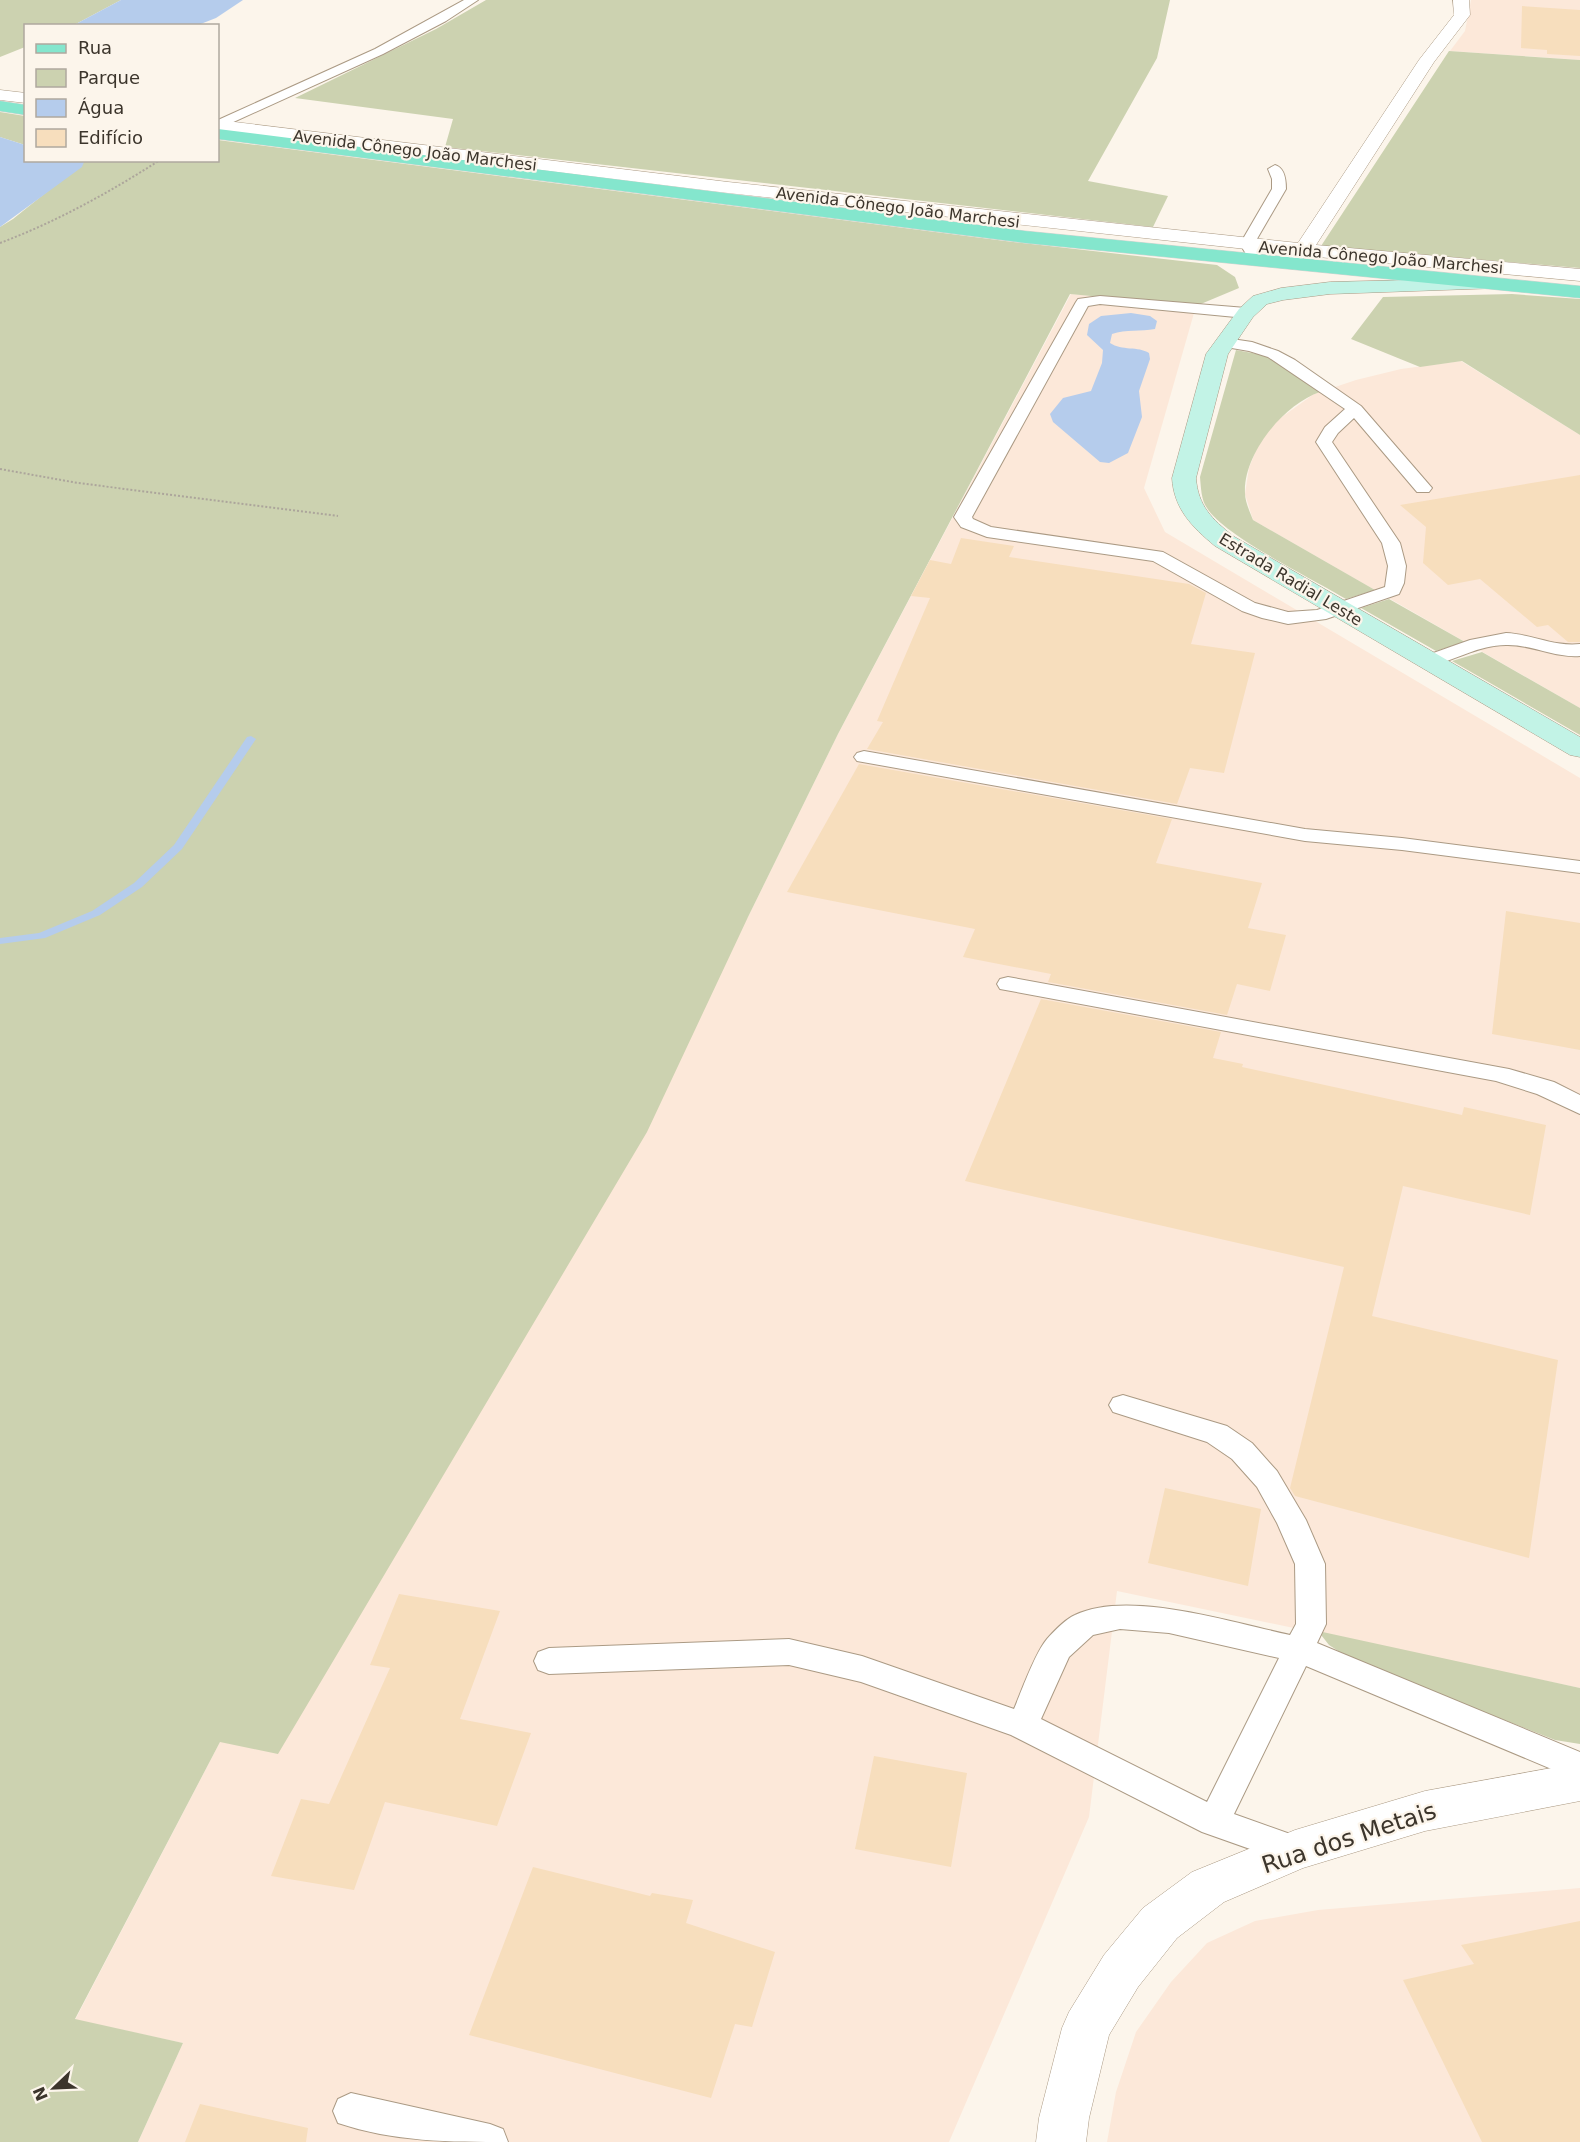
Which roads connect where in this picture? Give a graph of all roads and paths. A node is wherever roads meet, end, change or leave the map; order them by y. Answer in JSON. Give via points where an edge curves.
{"nodes":[{"id":1,"x":472,"y":0,"type":"edge"},
{"id":2,"x":1461,"y":0,"type":"edge"},
{"id":3,"x":0,"y":94,"type":"edge"},
{"id":4,"x":24,"y":98,"type":"edge"},
{"id":5,"x":0,"y":106,"type":"edge"},
{"id":6,"x":24,"y":110,"type":"edge"},
{"id":7,"x":219,"y":125,"type":"edge"},
{"id":8,"x":219,"y":125,"type":"edge"},
{"id":9,"x":219,"y":134,"type":"edge"},
{"id":10,"x":157,"y":162,"type":"edge"},
{"id":11,"x":1275,"y":169,"type":"dead end"},
{"id":12,"x":0,"y":243,"type":"edge"},
{"id":13,"x":1304,"y":249,"type":"junction"},
{"id":14,"x":1252,"y":253,"type":"junction"},
{"id":15,"x":1281,"y":263,"type":"junction"},
{"id":16,"x":1580,"y":274,"type":"edge"},
{"id":17,"x":1493,"y":276,"type":"junction"},
{"id":18,"x":1580,"y":292,"type":"edge"},
{"id":19,"x":1246,"y":313,"type":"junction"},
{"id":20,"x":1225,"y":343,"type":"junction"},
{"id":21,"x":1355,"y":409,"type":"junction"},
{"id":22,"x":0,"y":470,"type":"edge"},
{"id":23,"x":1423,"y":488,"type":"dead end"},
{"id":24,"x":338,"y":516,"type":"dead end"},
{"id":25,"x":1338,"y":608,"type":"junction"},
{"id":26,"x":1580,"y":650,"type":"edge"},
{"id":27,"x":1429,"y":662,"type":"junction"},
{"id":28,"x":1580,"y":749,"type":"edge"},
{"id":29,"x":864,"y":757,"type":"dead end"},
{"id":30,"x":1580,"y":867,"type":"edge"},
{"id":31,"x":1008,"y":984,"type":"dead end"},
{"id":32,"x":1580,"y":1106,"type":"edge"},
{"id":33,"x":1123,"y":1405,"type":"dead end"},
{"id":34,"x":1300,"y":1650,"type":"junction"},
{"id":35,"x":549,"y":1661,"type":"dead end"},
{"id":36,"x":1022,"y":1725,"type":"junction"},
{"id":37,"x":1580,"y":1767,"type":"edge"},
{"id":38,"x":1580,"y":1782,"type":"edge"},
{"id":39,"x":1214,"y":1822,"type":"junction"},
{"id":40,"x":1294,"y":1850,"type":"junction"},
{"id":41,"x":351,"y":2111,"type":"dead end"},
{"id":42,"x":490,"y":2142,"type":"edge"},
{"id":43,"x":1061,"y":2142,"type":"edge"}],
"edges":[{"from":1,"to":7,"type":"lane","via":[[397,44]]},
{"from":2,"to":13,"type":"street","via":[[1462,15],[1427,60]]},
{"from":3,"to":4,"type":"street"},
{"from":5,"to":6,"type":"main road"},
{"from":8,"to":14,"type":"street","name":"Avenida Cônego João Marchesi"},
{"from":9,"to":14,"type":"main road","via":[[1025,237]]},
{"from":10,"to":12,"type":"path","via":[[32,231]]},
{"from":11,"to":14,"type":"lane","via":[[1279,189]]},
{"from":13,"to":14,"type":"street","name":"Avenida Cônego João Marchesi"},
{"from":13,"to":15,"type":"street"},
{"from":13,"to":17,"type":"street","name":"Avenida Cônego João Marchesi"},
{"from":14,"to":15,"type":"main road"},
{"from":15,"to":17,"type":"main road"},
{"from":16,"to":17,"type":"street","name":"Avenida Cônego João Marchesi"},
{"from":17,"to":18,"type":"main road"},
{"from":17,"to":19,"type":"street","name":"Estrada Radial Leste","via":[[1305,290],[1260,300]]},
{"from":19,"to":20,"type":"street","name":"Estrada Radial Leste"},
{"from":19,"to":25,"type":"lane","via":[[1100,300],[1083,302],[963,517],[987,532],[1157,556],[1270,615],[1308,617]]},
{"from":20,"to":21,"type":"lane","via":[[1273,354]]},
{"from":20,"to":25,"type":"street","name":"Estrada Radial Leste","via":[[1217,354],[1184,478],[1184,494],[1190,509],[1224,541]]},
{"from":21,"to":23,"type":"lane"},
{"from":21,"to":25,"type":"lane","via":[[1331,430],[1324,442],[1391,543],[1398,559],[1398,573],[1392,590]]},
{"from":22,"to":24,"type":"path"},
{"from":25,"to":27,"type":"street","name":"Estrada Radial Leste"},
{"from":26,"to":27,"type":"lane","via":[[1554,650],[1507,639]]},
{"from":27,"to":28,"type":"street","name":"Estrada Radial Leste"},
{"from":29,"to":30,"type":"lane","via":[[1305,835]]},
{"from":31,"to":32,"type":"lane","via":[[1528,1080]]},
{"from":33,"to":34,"type":"lane","via":[[1217,1434],[1242,1451],[1267,1479],[1292,1520],[1310,1564],[1311,1624]]},
{"from":34,"to":36,"type":"lane","via":[[1169,1621],[1120,1617],[1084,1624],[1057,1649]]},
{"from":34,"to":37,"type":"lane"},
{"from":34,"to":39,"type":"lane"},
{"from":35,"to":36,"type":"lane","via":[[789,1652],[862,1669]]},
{"from":36,"to":39,"type":"lane"},
{"from":38,"to":40,"type":"street","name":"Rua dos Metais","via":[[1425,1811]]},
{"from":39,"to":40,"type":"lane"},
{"from":40,"to":43,"type":"street","name":"Rua dos Metais","via":[[1208,1887],[1160,1923],[1121,1971],[1086,2028]]},
{"from":41,"to":42,"type":"lane"}]}
